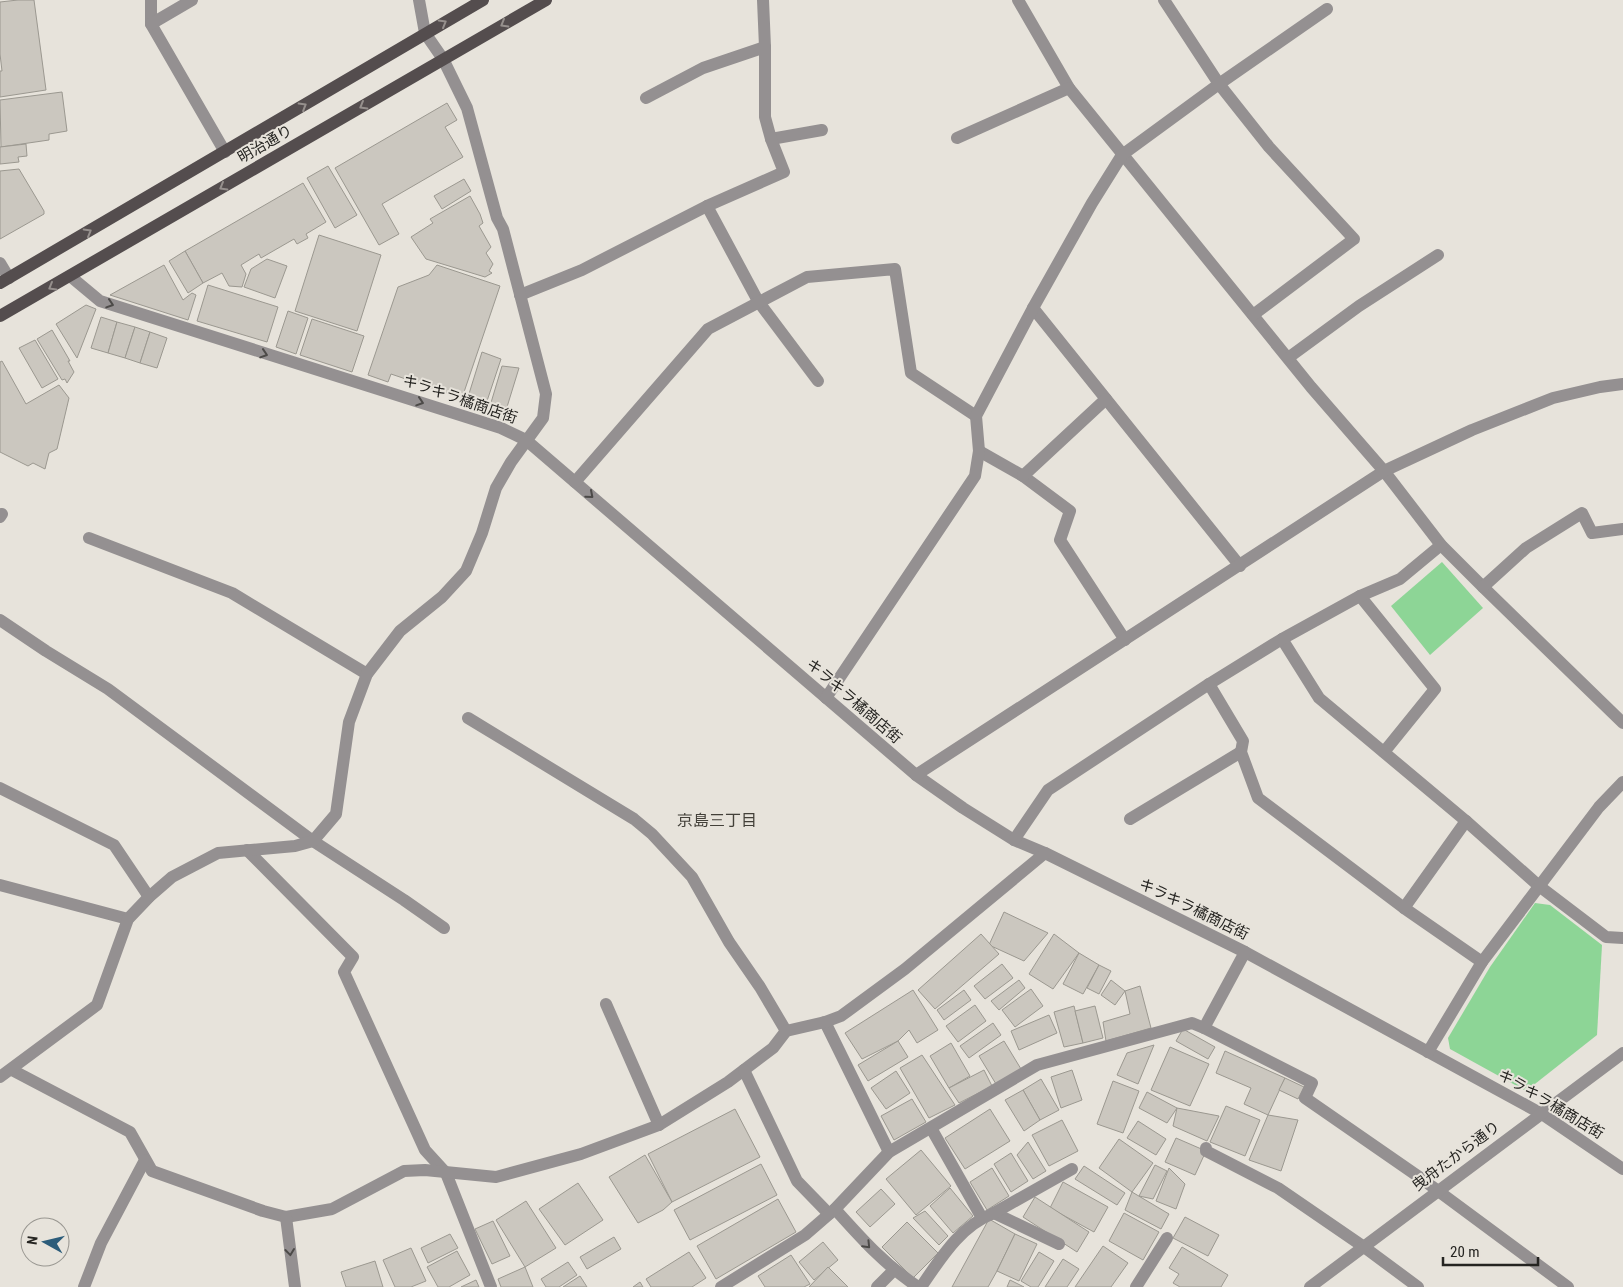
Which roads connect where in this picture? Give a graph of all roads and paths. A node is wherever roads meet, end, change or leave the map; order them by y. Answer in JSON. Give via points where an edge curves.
{"nodes":[{"id":1,"x":151,"y":0,"type":"edge"},
{"id":2,"x":192,"y":0,"type":"edge"},
{"id":3,"x":419,"y":0,"type":"edge"},
{"id":4,"x":483,"y":0,"type":"edge"},
{"id":5,"x":546,"y":0,"type":"edge"},
{"id":6,"x":763,"y":0,"type":"edge"},
{"id":7,"x":1018,"y":0,"type":"edge"},
{"id":8,"x":1164,"y":0,"type":"edge"},
{"id":9,"x":1327,"y":9,"type":"dead end"},
{"id":10,"x":151,"y":24,"type":"junction"},
{"id":11,"x":426,"y":34,"type":"junction"},
{"id":12,"x":765,"y":47,"type":"junction"},
{"id":13,"x":443,"y":59,"type":"junction"},
{"id":14,"x":1219,"y":84,"type":"junction"},
{"id":15,"x":1069,"y":88,"type":"junction"},
{"id":16,"x":646,"y":98,"type":"dead end"},
{"id":17,"x":822,"y":130,"type":"dead end"},
{"id":18,"x":957,"y":138,"type":"dead end"},
{"id":19,"x":771,"y":140,"type":"junction"},
{"id":20,"x":225,"y":152,"type":"junction"},
{"id":21,"x":1122,"y":155,"type":"junction"},
{"id":22,"x":707,"y":206,"type":"junction"},
{"id":23,"x":1438,"y":255,"type":"dead end"},
{"id":24,"x":0,"y":263,"type":"edge"},
{"id":25,"x":70,"y":276,"type":"junction"},
{"id":26,"x":4,"y":281,"type":"edge"},
{"id":27,"x":520,"y":295,"type":"junction"},
{"id":28,"x":758,"y":301,"type":"junction"},
{"id":29,"x":1033,"y":308,"type":"junction"},
{"id":30,"x":1253,"y":315,"type":"junction"},
{"id":31,"x":0,"y":316,"type":"edge"},
{"id":32,"x":1288,"y":358,"type":"junction"},
{"id":33,"x":818,"y":381,"type":"dead end"},
{"id":34,"x":1623,"y":384,"type":"edge"},
{"id":35,"x":1106,"y":399,"type":"junction"},
{"id":36,"x":976,"y":416,"type":"junction"},
{"id":37,"x":526,"y":440,"type":"junction"},
{"id":38,"x":979,"y":451,"type":"junction"},
{"id":39,"x":1384,"y":471,"type":"junction"},
{"id":40,"x":1023,"y":476,"type":"junction"},
{"id":41,"x":575,"y":482,"type":"junction"},
{"id":42,"x":1623,"y":529,"type":"edge"},
{"id":43,"x":89,"y":538,"type":"dead end"},
{"id":44,"x":1441,"y":545,"type":"junction"},
{"id":45,"x":1240,"y":566,"type":"junction"},
{"id":46,"x":1483,"y":587,"type":"junction"},
{"id":47,"x":1360,"y":596,"type":"junction"},
{"id":48,"x":0,"y":620,"type":"edge"},
{"id":49,"x":1282,"y":639,"type":"junction"},
{"id":50,"x":1125,"y":640,"type":"junction"},
{"id":51,"x":367,"y":674,"type":"junction"},
{"id":52,"x":1209,"y":684,"type":"junction"},
{"id":53,"x":826,"y":698,"type":"junction"},
{"id":54,"x":468,"y":718,"type":"dead end"},
{"id":55,"x":1623,"y":722,"type":"edge"},
{"id":56,"x":1241,"y":752,"type":"junction"},
{"id":57,"x":1384,"y":752,"type":"junction"},
{"id":58,"x":916,"y":775,"type":"junction"},
{"id":59,"x":1623,"y":782,"type":"edge"},
{"id":60,"x":0,"y":788,"type":"edge"},
{"id":61,"x":1130,"y":818,"type":"dead end"},
{"id":62,"x":1466,"y":821,"type":"junction"},
{"id":63,"x":1014,"y":840,"type":"junction"},
{"id":64,"x":313,"y":842,"type":"junction"},
{"id":65,"x":247,"y":850,"type":"junction"},
{"id":66,"x":1046,"y":853,"type":"junction"},
{"id":67,"x":0,"y":884,"type":"edge"},
{"id":68,"x":1539,"y":886,"type":"junction"},
{"id":69,"x":149,"y":897,"type":"junction"},
{"id":70,"x":1404,"y":908,"type":"junction"},
{"id":71,"x":128,"y":919,"type":"junction"},
{"id":72,"x":444,"y":928,"type":"dead end"},
{"id":73,"x":1623,"y":938,"type":"edge"},
{"id":74,"x":1245,"y":952,"type":"junction"},
{"id":75,"x":1482,"y":962,"type":"junction"},
{"id":76,"x":606,"y":1004,"type":"dead end"},
{"id":77,"x":825,"y":1022,"type":"junction"},
{"id":78,"x":1204,"y":1028,"type":"junction"},
{"id":79,"x":786,"y":1031,"type":"junction"},
{"id":80,"x":1428,"y":1052,"type":"junction"},
{"id":81,"x":1623,"y":1052,"type":"edge"},
{"id":82,"x":744,"y":1070,"type":"junction"},
{"id":83,"x":4,"y":1074,"type":"edge"},
{"id":84,"x":1542,"y":1114,"type":"junction"},
{"id":85,"x":659,"y":1125,"type":"junction"},
{"id":86,"x":931,"y":1128,"type":"junction"},
{"id":87,"x":1206,"y":1148,"type":"dead end"},
{"id":88,"x":888,"y":1152,"type":"junction"},
{"id":89,"x":145,"y":1160,"type":"junction"},
{"id":90,"x":1072,"y":1169,"type":"dead end"},
{"id":91,"x":1623,"y":1169,"type":"edge"},
{"id":92,"x":446,"y":1173,"type":"junction"},
{"id":93,"x":1437,"y":1190,"type":"junction"},
{"id":94,"x":832,"y":1211,"type":"junction"},
{"id":95,"x":994,"y":1213,"type":"junction"},
{"id":96,"x":286,"y":1216,"type":"junction"},
{"id":97,"x":982,"y":1218,"type":"junction"},
{"id":98,"x":1167,"y":1238,"type":"dead end"},
{"id":99,"x":1059,"y":1244,"type":"dead end"},
{"id":100,"x":1364,"y":1247,"type":"junction"},
{"id":101,"x":894,"y":1270,"type":"junction"},
{"id":102,"x":728,"y":1285,"type":"edge"},
{"id":103,"x":84,"y":1287,"type":"edge"},
{"id":104,"x":295,"y":1287,"type":"edge"},
{"id":105,"x":491,"y":1287,"type":"edge"},
{"id":106,"x":877,"y":1287,"type":"edge"},
{"id":107,"x":919,"y":1287,"type":"edge"},
{"id":108,"x":1136,"y":1287,"type":"edge"},
{"id":109,"x":1310,"y":1287,"type":"edge"},
{"id":110,"x":1418,"y":1287,"type":"edge"},
{"id":111,"x":1568,"y":1287,"type":"edge"}],
"edges":[{"from":1,"to":10,"type":"street"},
{"from":2,"to":10,"type":"street"},
{"from":3,"to":11,"type":"street"},
{"from":11,"to":4,"type":"main road","name":"明治通り","one_way":true},
{"from":5,"to":13,"type":"main road","name":"明治通り","one_way":true},
{"from":6,"to":12,"type":"street"},
{"from":7,"to":15,"type":"street"},
{"from":8,"to":14,"type":"street"},
{"from":9,"to":14,"type":"street"},
{"from":10,"to":20,"type":"street"},
{"from":11,"to":13,"type":"street"},
{"from":20,"to":11,"type":"main road","name":"明治通り","one_way":true},
{"from":12,"to":16,"type":"street","via":[[703,68]]},
{"from":12,"to":19,"type":"street","via":[[765,118]]},
{"from":13,"to":25,"type":"main road","name":"明治通り","one_way":true},
{"from":13,"to":27,"type":"street","via":[[467,108]]},
{"from":14,"to":21,"type":"street"},
{"from":14,"to":30,"type":"street","via":[[1269,147],[1354,239]]},
{"from":15,"to":18,"type":"street"},
{"from":15,"to":21,"type":"street"},
{"from":17,"to":19,"type":"street"},
{"from":19,"to":22,"type":"street","via":[[784,172]]},
{"from":26,"to":20,"type":"main road","name":"明治通り","one_way":true},
{"from":21,"to":29,"type":"street"},
{"from":21,"to":30,"type":"street"},
{"from":22,"to":27,"type":"street","via":[[582,270]]},
{"from":22,"to":28,"type":"street"},
{"from":23,"to":32,"type":"street","via":[[1359,306]]},
{"from":24,"to":26,"type":"street"},
{"from":25,"to":31,"type":"main road","name":"明治通り","one_way":true},
{"from":25,"to":37,"type":"street","name":"キラキラ橘商店街","one_way":true,"via":[[100,300],[501,428]]},
{"from":27,"to":37,"type":"street","via":[[546,394],[543,418]]},
{"from":28,"to":33,"type":"street"},
{"from":28,"to":36,"type":"street","via":[[806,277],[895,269],[911,373]]},
{"from":28,"to":41,"type":"street","via":[[708,329]]},
{"from":29,"to":35,"type":"street"},
{"from":29,"to":36,"type":"street"},
{"from":30,"to":32,"type":"street"},
{"from":32,"to":39,"type":"street"},
{"from":34,"to":39,"type":"street","via":[[1553,398],[1472,430]]},
{"from":35,"to":40,"type":"street"},
{"from":35,"to":45,"type":"street"},
{"from":36,"to":38,"type":"street"},
{"from":37,"to":41,"type":"street","name":"キラキラ橘商店街"},
{"from":37,"to":51,"type":"street","via":[[496,488],[466,571],[400,631]]},
{"from":38,"to":40,"type":"street"},
{"from":38,"to":53,"type":"street","via":[[975,476]]},
{"from":39,"to":44,"type":"street"},
{"from":39,"to":45,"type":"street"},
{"from":40,"to":50,"type":"street","via":[[1070,511],[1060,540]]},
{"from":41,"to":53,"type":"street","name":"キラキラ橘商店街","one_way":true},
{"from":42,"to":46,"type":"street","via":[[1592,533],[1582,513],[1526,548]]},
{"from":43,"to":51,"type":"street","via":[[232,593]]},
{"from":44,"to":46,"type":"street"},
{"from":44,"to":47,"type":"street","via":[[1400,580]]},
{"from":45,"to":50,"type":"street"},
{"from":46,"to":55,"type":"street"},
{"from":47,"to":49,"type":"street"},
{"from":47,"to":57,"type":"street","via":[[1435,689]]},
{"from":48,"to":64,"type":"street","via":[[108,689]]},
{"from":49,"to":52,"type":"street"},
{"from":49,"to":57,"type":"street","via":[[1319,698]]},
{"from":50,"to":58,"type":"street"},
{"from":51,"to":64,"type":"street","via":[[349,722],[336,814]]},
{"from":52,"to":56,"type":"street","via":[[1243,741]]},
{"from":52,"to":63,"type":"street","via":[[1048,790]]},
{"from":53,"to":58,"type":"street","name":"キラキラ橘商店街"},
{"from":54,"to":79,"type":"street","via":[[634,819],[652,834],[692,876],[729,942]]},
{"from":56,"to":61,"type":"street"},
{"from":56,"to":70,"type":"street","via":[[1258,798]]},
{"from":57,"to":62,"type":"street"},
{"from":58,"to":63,"type":"street","name":"キラキラ橘商店街"},
{"from":59,"to":68,"type":"street","via":[[1599,807]]},
{"from":60,"to":69,"type":"street","via":[[114,845]]},
{"from":62,"to":68,"type":"street"},
{"from":62,"to":70,"type":"street"},
{"from":63,"to":66,"type":"street","name":"キラキラ橘商店街"},
{"from":64,"to":65,"type":"street"},
{"from":64,"to":72,"type":"street"},
{"from":65,"to":69,"type":"street","via":[[218,853],[172,877]]},
{"from":65,"to":92,"type":"street","via":[[353,957],[344,972],[425,1150]]},
{"from":66,"to":74,"type":"street","name":"キラキラ橘商店街"},
{"from":66,"to":77,"type":"street","via":[[905,969],[842,1016]]},
{"from":67,"to":71,"type":"street"},
{"from":68,"to":73,"type":"street","via":[[1606,937]]},
{"from":68,"to":75,"type":"street"},
{"from":69,"to":71,"type":"street"},
{"from":70,"to":75,"type":"street"},
{"from":71,"to":83,"type":"street","via":[[97,1005]]},
{"from":74,"to":78,"type":"street"},
{"from":74,"to":80,"type":"street","name":"キラキラ橘商店街"},
{"from":75,"to":80,"type":"street"},
{"from":76,"to":85,"type":"street"},
{"from":77,"to":79,"type":"street"},
{"from":77,"to":88,"type":"street"},
{"from":78,"to":86,"type":"street","via":[[1192,1023],[1037,1065]]},
{"from":78,"to":93,"type":"street","via":[[1312,1083],[1305,1098]]},
{"from":79,"to":82,"type":"street","via":[[773,1048]]},
{"from":80,"to":84,"type":"street","name":"キラキラ橘商店街"},
{"from":81,"to":84,"type":"street","name":"曳舟たから通り"},
{"from":82,"to":85,"type":"street"},
{"from":82,"to":94,"type":"street","via":[[797,1181]]},
{"from":83,"to":89,"type":"street","via":[[130,1132]]},
{"from":84,"to":91,"type":"street","name":"キラキラ橘商店街"},
{"from":84,"to":93,"type":"street","name":"曳舟たから通り"},
{"from":85,"to":92,"type":"street","via":[[581,1154],[496,1177]]},
{"from":86,"to":88,"type":"street"},
{"from":86,"to":97,"type":"street"},
{"from":87,"to":100,"type":"street","via":[[1278,1188]]},
{"from":88,"to":94,"type":"street"},
{"from":89,"to":96,"type":"street","via":[[152,1171],[263,1211]]},
{"from":89,"to":103,"type":"street","via":[[101,1243]]},
{"from":90,"to":95,"type":"street"},
{"from":92,"to":96,"type":"street","via":[[404,1171],[332,1209]]},
{"from":92,"to":105,"type":"street"},
{"from":93,"to":100,"type":"street","name":"曳舟たから通り"},
{"from":93,"to":111,"type":"street"},
{"from":94,"to":101,"type":"street","one_way":true},
{"from":94,"to":102,"type":"street","via":[[805,1235]]},
{"from":95,"to":97,"type":"street"},
{"from":95,"to":99,"type":"street"},
{"from":96,"to":104,"type":"street","one_way":true},
{"from":97,"to":107,"type":"street","via":[[954,1241]]},
{"from":98,"to":108,"type":"street"},
{"from":100,"to":109,"type":"street","name":"曳舟たから通り"},
{"from":100,"to":110,"type":"street"},
{"from":101,"to":106,"type":"street"},
{"from":101,"to":107,"type":"street"}]}
